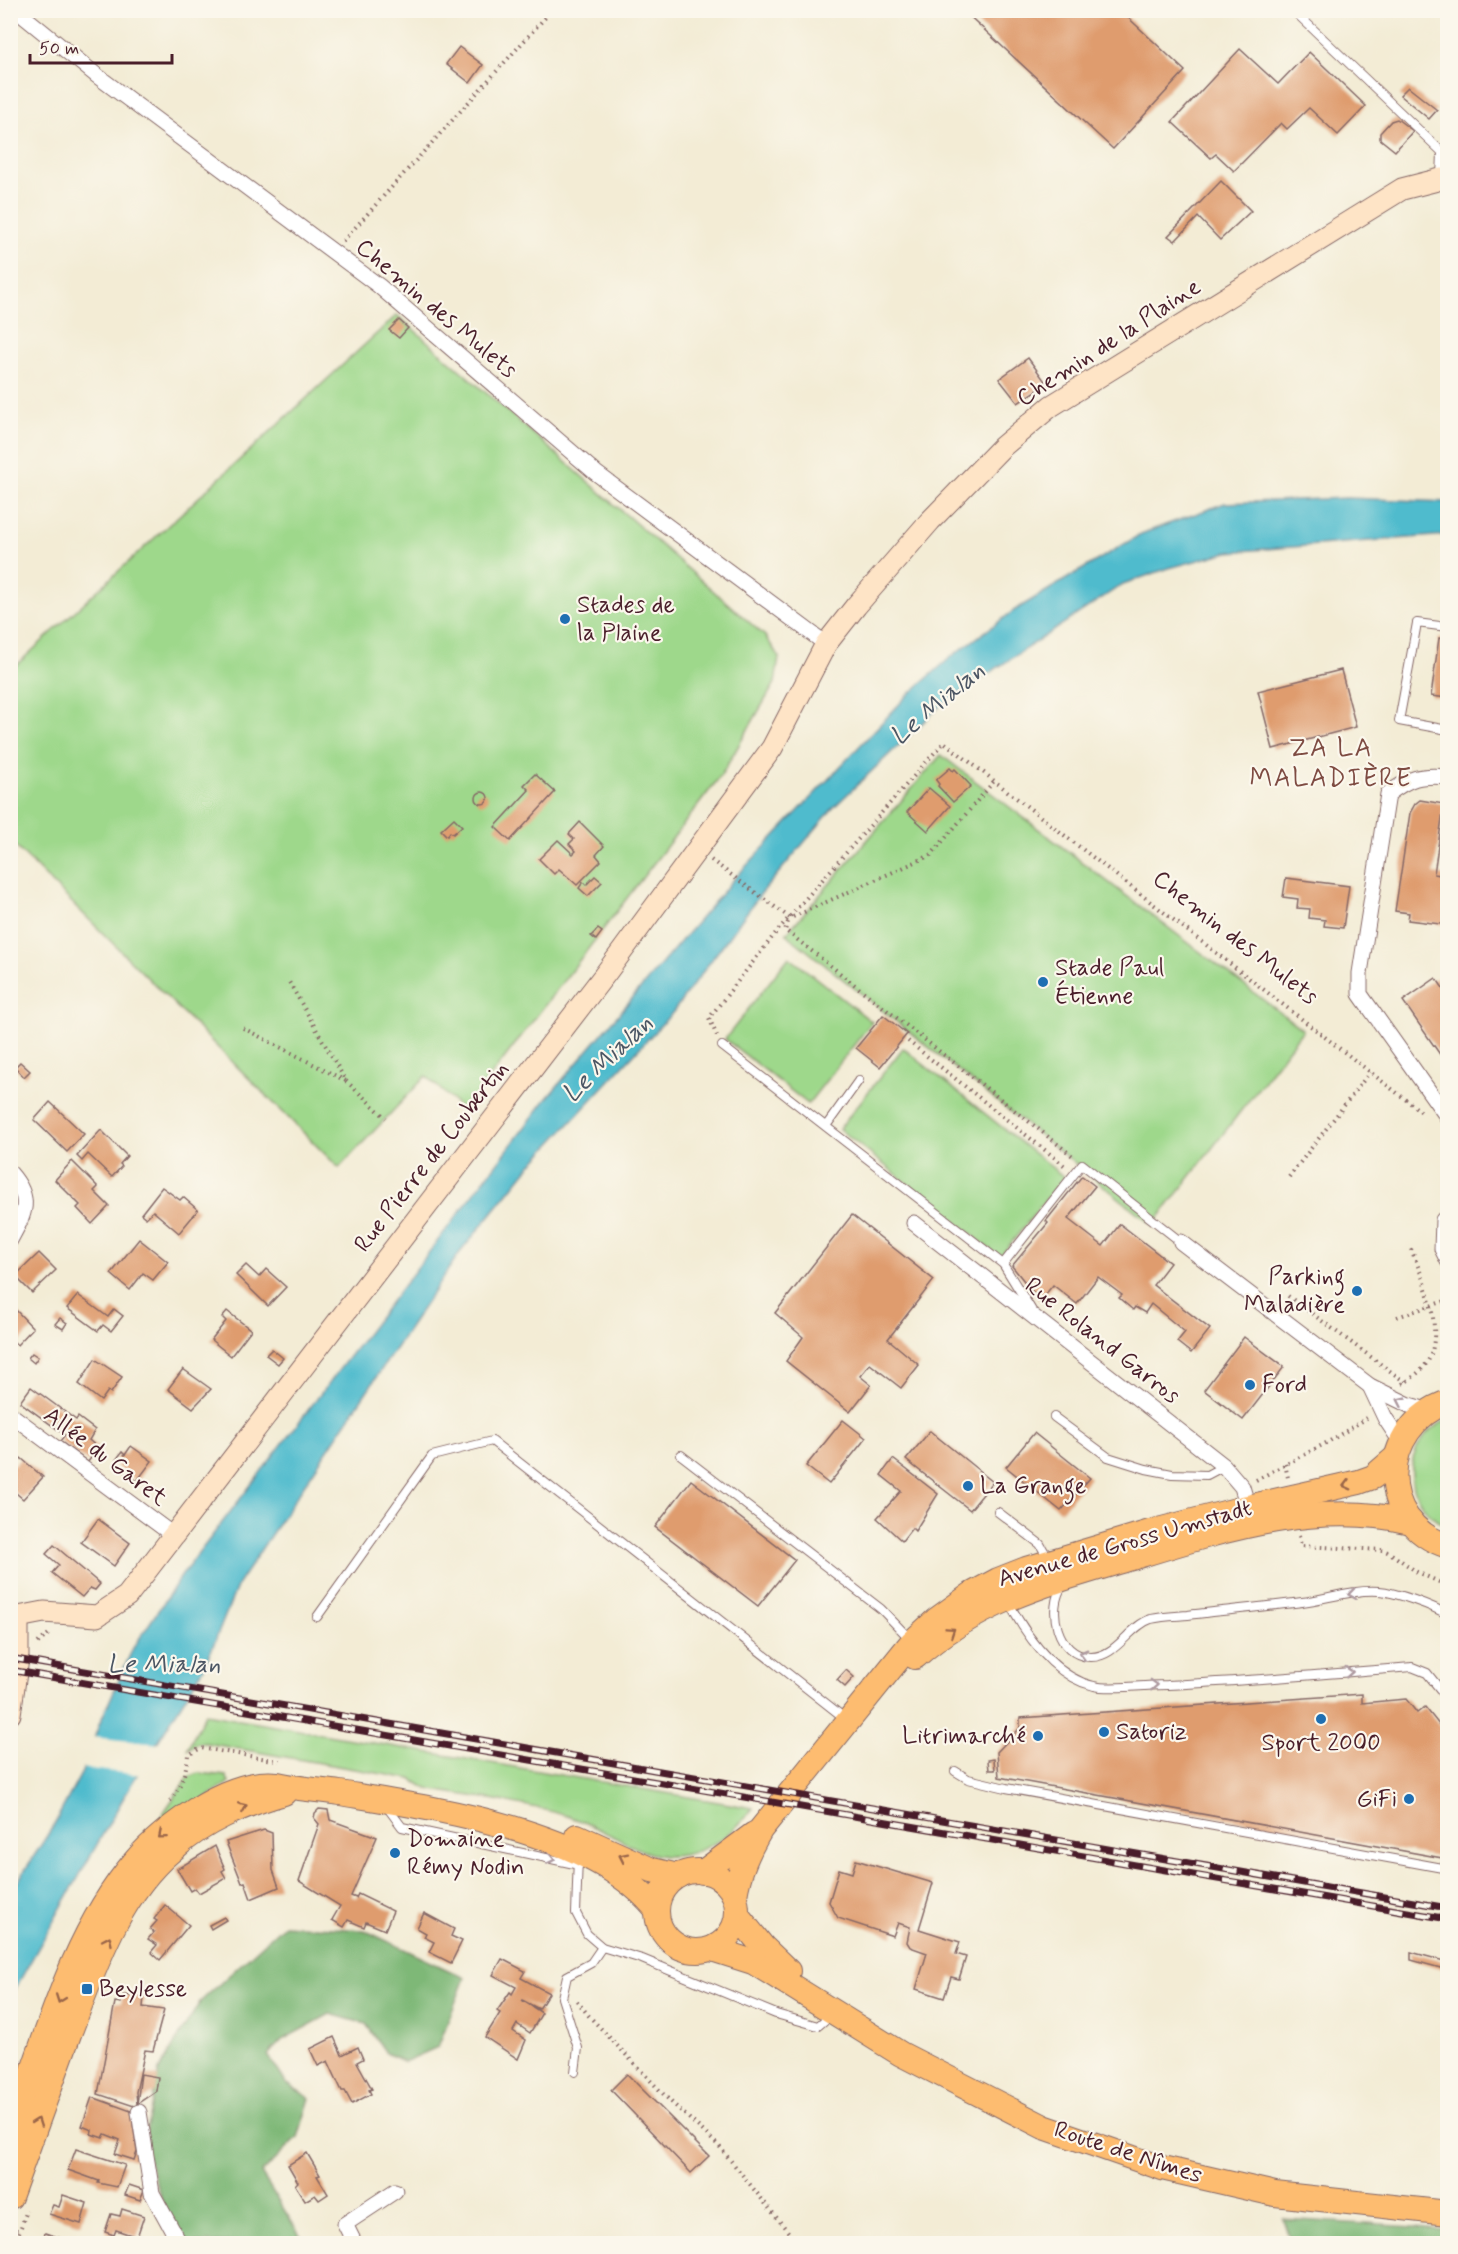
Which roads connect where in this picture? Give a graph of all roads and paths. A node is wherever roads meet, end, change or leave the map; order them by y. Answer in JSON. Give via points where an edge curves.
{"nodes":[{"id":1,"x":16,"y":10,"type":"edge"},
{"id":2,"x":552,"y":10,"type":"edge"},
{"id":3,"x":1293,"y":10,"type":"edge"},
{"id":4,"x":1444,"y":180,"type":"edge"},
{"id":5,"x":333,"y":252,"type":"junction"},
{"id":6,"x":1448,"y":627,"type":"edge"},
{"id":7,"x":826,"y":644,"type":"junction"},
{"id":8,"x":1448,"y":730,"type":"edge"},
{"id":9,"x":1448,"y":777,"type":"edge"},
{"id":10,"x":995,"y":780,"type":"junction"},
{"id":11,"x":720,"y":865,"type":"dead end"},
{"id":12,"x":790,"y":918,"type":"junction"},
{"id":13,"x":289,"y":982,"type":"dead end"},
{"id":14,"x":243,"y":1028,"type":"dead end"},
{"id":15,"x":908,"y":1041,"type":"dead end"},
{"id":16,"x":722,"y":1046,"type":"joint"},
{"id":17,"x":1370,"y":1072,"type":"junction"},
{"id":18,"x":860,"y":1080,"type":"dead end"},
{"id":19,"x":346,"y":1081,"type":"junction"},
{"id":20,"x":386,"y":1118,"type":"dead end"},
{"id":21,"x":1448,"y":1118,"type":"edge"},
{"id":22,"x":1430,"y":1119,"type":"dead end"},
{"id":23,"x":826,"y":1126,"type":"junction"},
{"id":24,"x":1082,"y":1164,"type":"junction"},
{"id":25,"x":10,"y":1173,"type":"edge"},
{"id":26,"x":1075,"y":1174,"type":"junction"},
{"id":27,"x":1289,"y":1177,"type":"dead end"},
{"id":28,"x":914,"y":1223,"type":"dead end"},
{"id":29,"x":1448,"y":1224,"type":"edge"},
{"id":30,"x":10,"y":1240,"type":"edge"},
{"id":31,"x":1181,"y":1242,"type":"joint"},
{"id":32,"x":1411,"y":1250,"type":"dead end"},
{"id":33,"x":1448,"y":1261,"type":"edge"},
{"id":34,"x":1003,"y":1264,"type":"junction"},
{"id":35,"x":1288,"y":1296,"type":"dead end"},
{"id":36,"x":1448,"y":1300,"type":"edge"},
{"id":37,"x":1431,"y":1305,"type":"junction"},
{"id":38,"x":1397,"y":1317,"type":"dead end"},
{"id":39,"x":1037,"y":1318,"type":"junction"},
{"id":40,"x":1370,"y":1386,"type":"junction"},
{"id":41,"x":1440,"y":1405,"type":"edge"},
{"id":42,"x":10,"y":1414,"type":"edge"},
{"id":43,"x":1370,"y":1415,"type":"dead end"},
{"id":44,"x":1054,"y":1417,"type":"dead end"},
{"id":45,"x":1398,"y":1449,"type":"junction"},
{"id":46,"x":681,"y":1455,"type":"dead end"},
{"id":47,"x":1224,"y":1466,"type":"junction"},
{"id":48,"x":1245,"y":1497,"type":"junction"},
{"id":49,"x":998,"y":1512,"type":"dead end"},
{"id":50,"x":1411,"y":1522,"type":"junction"},
{"id":51,"x":1297,"y":1529,"type":"dead end"},
{"id":52,"x":173,"y":1536,"type":"junction"},
{"id":53,"x":1448,"y":1546,"type":"edge"},
{"id":54,"x":1051,"y":1562,"type":"junction"},
{"id":55,"x":1069,"y":1577,"type":"junction"},
{"id":56,"x":1448,"y":1586,"type":"edge"},
{"id":57,"x":1002,"y":1589,"type":"junction"},
{"id":58,"x":1448,"y":1615,"type":"edge"},
{"id":59,"x":14,"y":1616,"type":"edge"},
{"id":60,"x":317,"y":1617,"type":"dead end"},
{"id":61,"x":52,"y":1631,"type":"dead end"},
{"id":62,"x":37,"y":1644,"type":"dead end"},
{"id":63,"x":917,"y":1647,"type":"junction"},
{"id":64,"x":1448,"y":1699,"type":"edge"},
{"id":65,"x":11,"y":1703,"type":"edge"},
{"id":66,"x":853,"y":1714,"type":"junction"},
{"id":67,"x":955,"y":1771,"type":"dead end"},
{"id":68,"x":298,"y":1789,"type":"junction"},
{"id":69,"x":383,"y":1801,"type":"junction"},
{"id":70,"x":475,"y":1817,"type":"junction"},
{"id":71,"x":761,"y":1829,"type":"junction"},
{"id":72,"x":578,"y":1859,"type":"junction"},
{"id":73,"x":1448,"y":1869,"type":"edge"},
{"id":74,"x":703,"y":1872,"type":"junction"},
{"id":75,"x":678,"y":1876,"type":"junction"},
{"id":76,"x":736,"y":1906,"type":"junction"},
{"id":77,"x":657,"y":1910,"type":"junction"},
{"id":78,"x":602,"y":1947,"type":"junction"},
{"id":79,"x":712,"y":1949,"type":"junction"},
{"id":80,"x":567,"y":1976,"type":"junction"},
{"id":81,"x":835,"y":2012,"type":"junction"},
{"id":82,"x":575,"y":2072,"type":"dead end"},
{"id":83,"x":139,"y":2112,"type":"dead end"},
{"id":84,"x":10,"y":2137,"type":"edge"},
{"id":85,"x":394,"y":2191,"type":"dead end"},
{"id":86,"x":10,"y":2197,"type":"edge"},
{"id":87,"x":1448,"y":2213,"type":"edge"},
{"id":88,"x":10,"y":2228,"type":"edge"},
{"id":89,"x":20,"y":2231,"type":"dead end"},
{"id":90,"x":180,"y":2244,"type":"edge"},
{"id":91,"x":355,"y":2244,"type":"edge"},
{"id":92,"x":798,"y":2244,"type":"edge"}],
"edges":[{"from":1,"to":5,"type":"street","name":"Chemin des Mulets","via":[[96,75]]},
{"from":2,"to":5,"type":"path"},
{"from":3,"to":4,"type":"lane","via":[[1442,152]]},
{"from":4,"to":7,"type":"street","name":"Chemin de la Plaine","via":[[1402,189],[1051,406],[1002,447],[930,521]]},
{"from":5,"to":7,"type":"street","name":"Chemin des Mulets","via":[[379,286],[596,473]]},
{"from":6,"to":8,"type":"lane","via":[[1417,623],[1399,721]]},
{"from":7,"to":52,"type":"street","name":"Rue Pierre de Coubertin","via":[[772,748],[606,973]]},
{"from":9,"to":21,"type":"street","via":[[1407,780],[1388,794],[1359,973],[1360,993]]},
{"from":10,"to":12,"type":"path","via":[[931,855]]},
{"from":10,"to":12,"type":"path","name":"Chemin des Mulets","via":[[944,742]]},
{"from":10,"to":17,"type":"path","name":"Chemin des Mulets"},
{"from":11,"to":12,"type":"path"},
{"from":12,"to":16,"type":"path","via":[[709,1018]]},
{"from":12,"to":24,"type":"path","via":[[785,930]]},
{"from":13,"to":19,"type":"path"},
{"from":14,"to":19,"type":"path"},
{"from":15,"to":26,"type":"path"},
{"from":16,"to":23,"type":"lane"},
{"from":17,"to":22,"type":"path","name":"Chemin des Mulets"},
{"from":17,"to":27,"type":"path"},
{"from":18,"to":23,"type":"lane"},
{"from":19,"to":20,"type":"path"},
{"from":23,"to":34,"type":"lane"},
{"from":24,"to":26,"type":"lane"},
{"from":24,"to":31,"type":"lane"},
{"from":25,"to":30,"type":"street","via":[[26,1200],[24,1215]]},
{"from":26,"to":34,"type":"lane"},
{"from":28,"to":39,"type":"street","name":"Rue Roland Garros"},
{"from":29,"to":33,"type":"street","via":[[1443,1220],[1442,1249]]},
{"from":31,"to":40,"type":"street"},
{"from":32,"to":37,"type":"path"},
{"from":34,"to":39,"type":"lane"},
{"from":35,"to":37,"type":"path","via":[[1404,1383],[1431,1356]]},
{"from":36,"to":37,"type":"path"},
{"from":37,"to":38,"type":"path"},
{"from":39,"to":47,"type":"street","name":"Rue Roland Garros"},
{"from":41,"to":40,"type":"street","one_way":true,"via":[[1423,1409]]},
{"from":40,"to":45,"type":"street"},
{"from":41,"to":45,"type":"main road","name":"Avenue de Gross Umstadt","via":[[1420,1417]]},
{"from":42,"to":52,"type":"street","name":"Allée du Garet"},
{"from":43,"to":48,"type":"path"},
{"from":44,"to":47,"type":"lane","via":[[1108,1456],[1146,1469],[1207,1475]]},
{"from":45,"to":48,"type":"main road","name":"Avenue de Gross Umstadt","one_way":true,"via":[[1373,1477],[1359,1482]]},
{"from":45,"to":50,"type":"main road","via":[[1396,1491]]},
{"from":46,"to":63,"type":"lane","via":[[881,1609]]},
{"from":47,"to":48,"type":"street","name":"Rue Roland Garros"},
{"from":48,"to":54,"type":"main road","name":"Avenue de Gross Umstadt","via":[[1150,1532]]},
{"from":49,"to":54,"type":"lane","via":[[1040,1544]]},
{"from":50,"to":53,"type":"main road"},
{"from":50,"to":55,"type":"main road","name":"Avenue de Gross Umstadt","via":[[1336,1514],[1256,1523]]},
{"from":51,"to":56,"type":"path","via":[[1300,1545],[1383,1550]]},
{"from":52,"to":59,"type":"street","name":"Rue Pierre de Coubertin","via":[[127,1596],[97,1616],[44,1612]]},
{"from":54,"to":57,"type":"main road","name":"Avenue de Gross Umstadt"},
{"from":55,"to":57,"type":"main road","name":"Avenue de Gross Umstadt"},
{"from":58,"to":55,"type":"lane","one_way":true,"via":[[1378,1591],[1150,1620],[1104,1654],[1080,1656],[1062,1640],[1056,1625],[1058,1596]]},
{"from":57,"to":63,"type":"main road","name":"Avenue de Gross Umstadt","via":[[979,1612]]},
{"from":57,"to":64,"type":"lane","one_way":true,"via":[[1018,1620],[1056,1666],[1096,1687],[1412,1668],[1427,1674]]},
{"from":59,"to":65,"type":"street","via":[[18,1659]]},
{"from":60,"to":66,"type":"lane","via":[[432,1456],[492,1441]]},
{"from":61,"to":62,"type":"path"},
{"from":63,"to":66,"type":"main road","name":"Avenue de Gross Umstadt"},
{"from":66,"to":71,"type":"main road","name":"Avenue de Gross Umstadt"},
{"from":67,"to":73,"type":"lane","via":[[968,1779],[1006,1788]]},
{"from":68,"to":69,"type":"main road"},
{"from":68,"to":84,"type":"main road","one_way":true,"via":[[269,1783],[208,1801],[179,1820],[137,1858],[106,1901],[78,1954]]},
{"from":86,"to":68,"type":"main road","one_way":true,"via":[[87,1989],[110,1935],[137,1888],[192,1833],[250,1804]]},
{"from":69,"to":70,"type":"main road"},
{"from":69,"to":72,"type":"lane","one_way":true,"via":[[402,1827]]},
{"from":70,"to":72,"type":"main road","via":[[544,1838]]},
{"from":75,"to":70,"type":"main road","one_way":true,"via":[[652,1870],[547,1826]]},
{"from":71,"to":74,"type":"main road","name":"Avenue de Gross Umstadt"},
{"from":71,"to":76,"type":"main road","name":"Avenue de Gross Umstadt","via":[[738,1875]]},
{"from":72,"to":77,"type":"main road","via":[[632,1884]]},
{"from":72,"to":78,"type":"lane","via":[[576,1913],[587,1934]]},
{"from":74,"to":75,"type":"main road"},
{"from":74,"to":76,"type":"main road","via":[[725,1882]]},
{"from":75,"to":77,"type":"main road","via":[[661,1894]]},
{"from":76,"to":79,"type":"main road","via":[[729,1936]]},
{"from":76,"to":81,"type":"main road","name":"Route de Nîmes","via":[[776,1960]]},
{"from":77,"to":79,"type":"main road","via":[[662,1931],[677,1946],[698,1952]]},
{"from":78,"to":80,"type":"lane","via":[[591,1963]]},
{"from":78,"to":81,"type":"lane","via":[[642,1959],[776,2014],[818,2026]]},
{"from":79,"to":81,"type":"main road","name":"Route de Nîmes","via":[[753,1962]]},
{"from":80,"to":82,"type":"lane","via":[[562,1998],[578,2048]]},
{"from":80,"to":92,"type":"path","via":[[572,1994],[589,2016],[719,2146]]},
{"from":81,"to":87,"type":"main road","name":"Route de Nîmes","via":[[901,2054],[1044,2127],[1162,2168],[1275,2194]]},
{"from":83,"to":90,"type":"street","via":[[152,2193]]},
{"from":85,"to":91,"type":"street","via":[[345,2224]]},
{"from":88,"to":89,"type":"path"}]}
